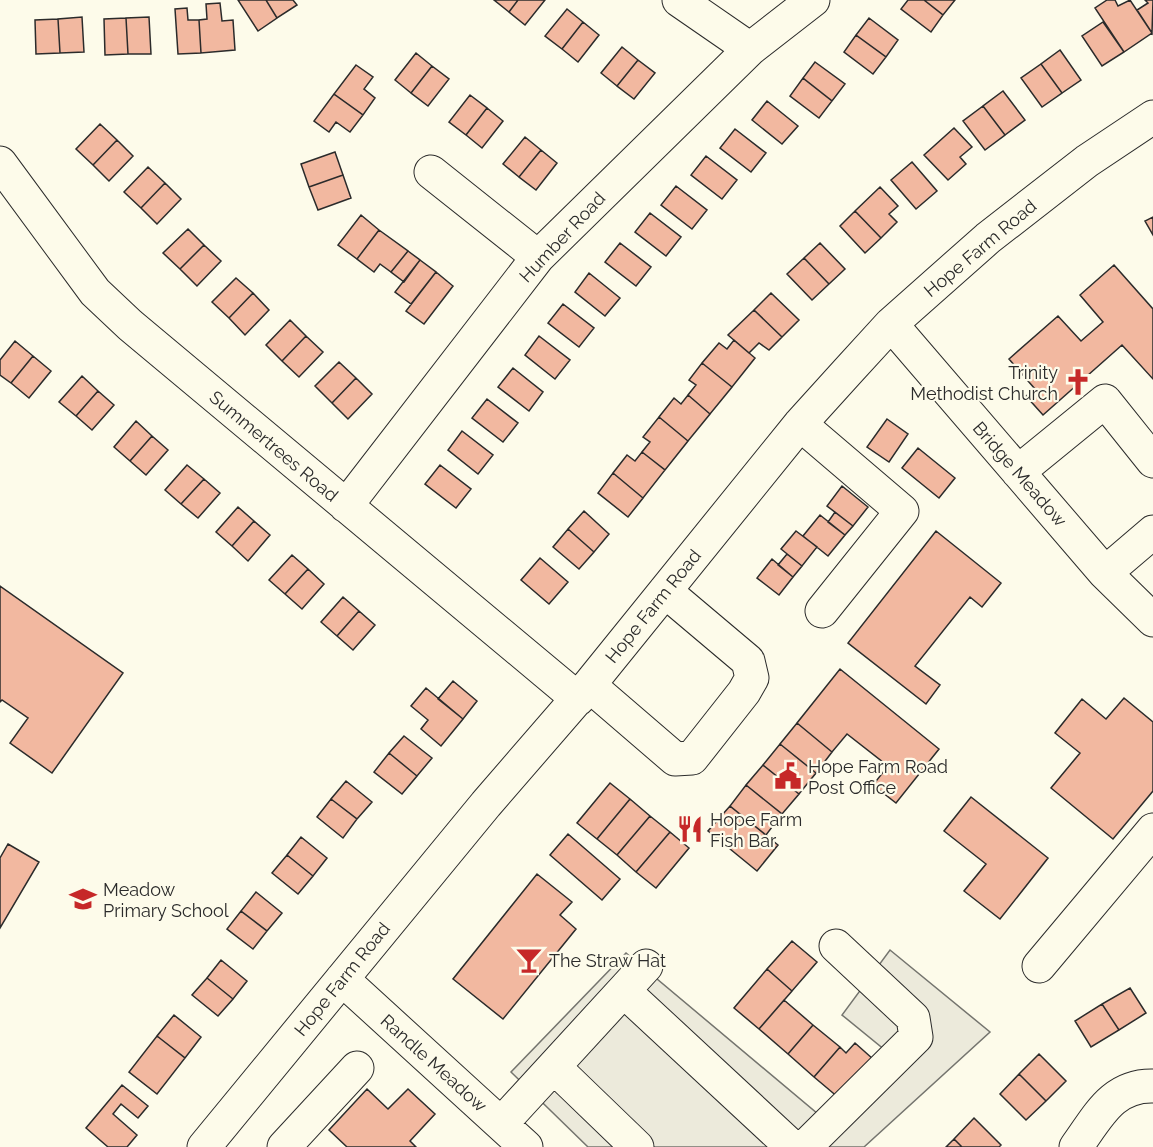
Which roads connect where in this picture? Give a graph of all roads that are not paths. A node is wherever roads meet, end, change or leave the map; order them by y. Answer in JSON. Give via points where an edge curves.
{"nodes":[{"id":1,"x":679,"y":0,"type":"edge"},
{"id":2,"x":813,"y":0,"type":"edge"},
{"id":3,"x":750,"y":49,"type":"junction"},
{"id":4,"x":1153,"y":117,"type":"edge"},
{"id":5,"x":0,"y":163,"type":"edge"},
{"id":6,"x":431,"y":172,"type":"dead end"},
{"id":7,"x":538,"y":257,"type":"junction"},
{"id":8,"x":891,"y":324,"type":"junction"},
{"id":9,"x":800,"y":424,"type":"junction"},
{"id":10,"x":1153,"y":461,"type":"edge"},
{"id":11,"x":1018,"y":472,"type":"junction"},
{"id":12,"x":346,"y":506,"type":"junction"},
{"id":13,"x":1153,"y":532,"type":"edge"},
{"id":14,"x":1105,"y":573,"type":"junction"},
{"id":15,"x":665,"y":591,"type":"junction"},
{"id":16,"x":822,"y":611,"type":"dead end"},
{"id":17,"x":1153,"y":620,"type":"edge"},
{"id":18,"x":584,"y":692,"type":"junction"},
{"id":19,"x":1153,"y":830,"type":"edge"},
{"id":20,"x":836,"y":946,"type":"dead end"},
{"id":21,"x":646,"y":966,"type":"dead end"},
{"id":22,"x":1040,"y":966,"type":"dead end"},
{"id":23,"x":342,"y":979,"type":"junction"},
{"id":24,"x":624,"y":991,"type":"junction"},
{"id":25,"x":554,"y":1067,"type":"junction"},
{"id":26,"x":357,"y":1068,"type":"dead end"},
{"id":27,"x":1153,"y":1086,"type":"edge"},
{"id":28,"x":501,"y":1124,"type":"junction"},
{"id":29,"x":206,"y":1146,"type":"edge"},
{"id":30,"x":284,"y":1147,"type":"edge"},
{"id":31,"x":526,"y":1147,"type":"edge"},
{"id":32,"x":637,"y":1147,"type":"edge"},
{"id":33,"x":792,"y":1147,"type":"edge"},
{"id":34,"x":805,"y":1147,"type":"edge"},
{"id":35,"x":1076,"y":1147,"type":"edge"}],
"edges":[{"from":1,"to":3,"type":"street"},
{"from":2,"to":3,"type":"street","name":"Humber Road"},
{"from":3,"to":7,"type":"street","name":"Humber Road"},
{"from":4,"to":8,"type":"street","name":"Hope Farm Road","via":[[1087,161],[988,238]]},
{"from":5,"to":12,"type":"street","name":"Summertrees Road","via":[[95,292]]},
{"from":6,"to":7,"type":"street"},
{"from":7,"to":12,"type":"street","name":"Humber Road"},
{"from":8,"to":9,"type":"street","name":"Hope Farm Road"},
{"from":8,"to":11,"type":"street","name":"Bridge Meadow"},
{"from":9,"to":15,"type":"street","name":"Hope Farm Road"},
{"from":9,"to":16,"type":"street","via":[[902,511]]},
{"from":10,"to":11,"type":"street","via":[[1105,401]]},
{"from":11,"to":14,"type":"street","name":"Bridge Meadow"},
{"from":12,"to":18,"type":"street","name":"Summertrees Road"},
{"from":13,"to":14,"type":"street"},
{"from":14,"to":17,"type":"street","name":"Bridge Meadow"},
{"from":15,"to":18,"type":"street","name":"Hope Farm Road"},
{"from":15,"to":18,"type":"street","name":"Summertrees Road","via":[[748,661],[752,678],[692,758],[675,759]]},
{"from":18,"to":23,"type":"street","name":"Hope Farm Road"},
{"from":19,"to":22,"type":"street"},
{"from":20,"to":34,"type":"street","via":[[913,1018],[916,1037]]},
{"from":21,"to":24,"type":"street"},
{"from":23,"to":28,"type":"street","name":"Randle Meadow"},
{"from":23,"to":29,"type":"street","name":"Hope Farm Road"},
{"from":24,"to":25,"type":"street"},
{"from":24,"to":33,"type":"street"},
{"from":25,"to":28,"type":"street"},
{"from":25,"to":32,"type":"street"},
{"from":26,"to":30,"type":"street"},
{"from":27,"to":35,"type":"street","via":[[1122,1091],[1104,1108]]},
{"from":28,"to":31,"type":"street","name":"Randle Meadow"}]}
